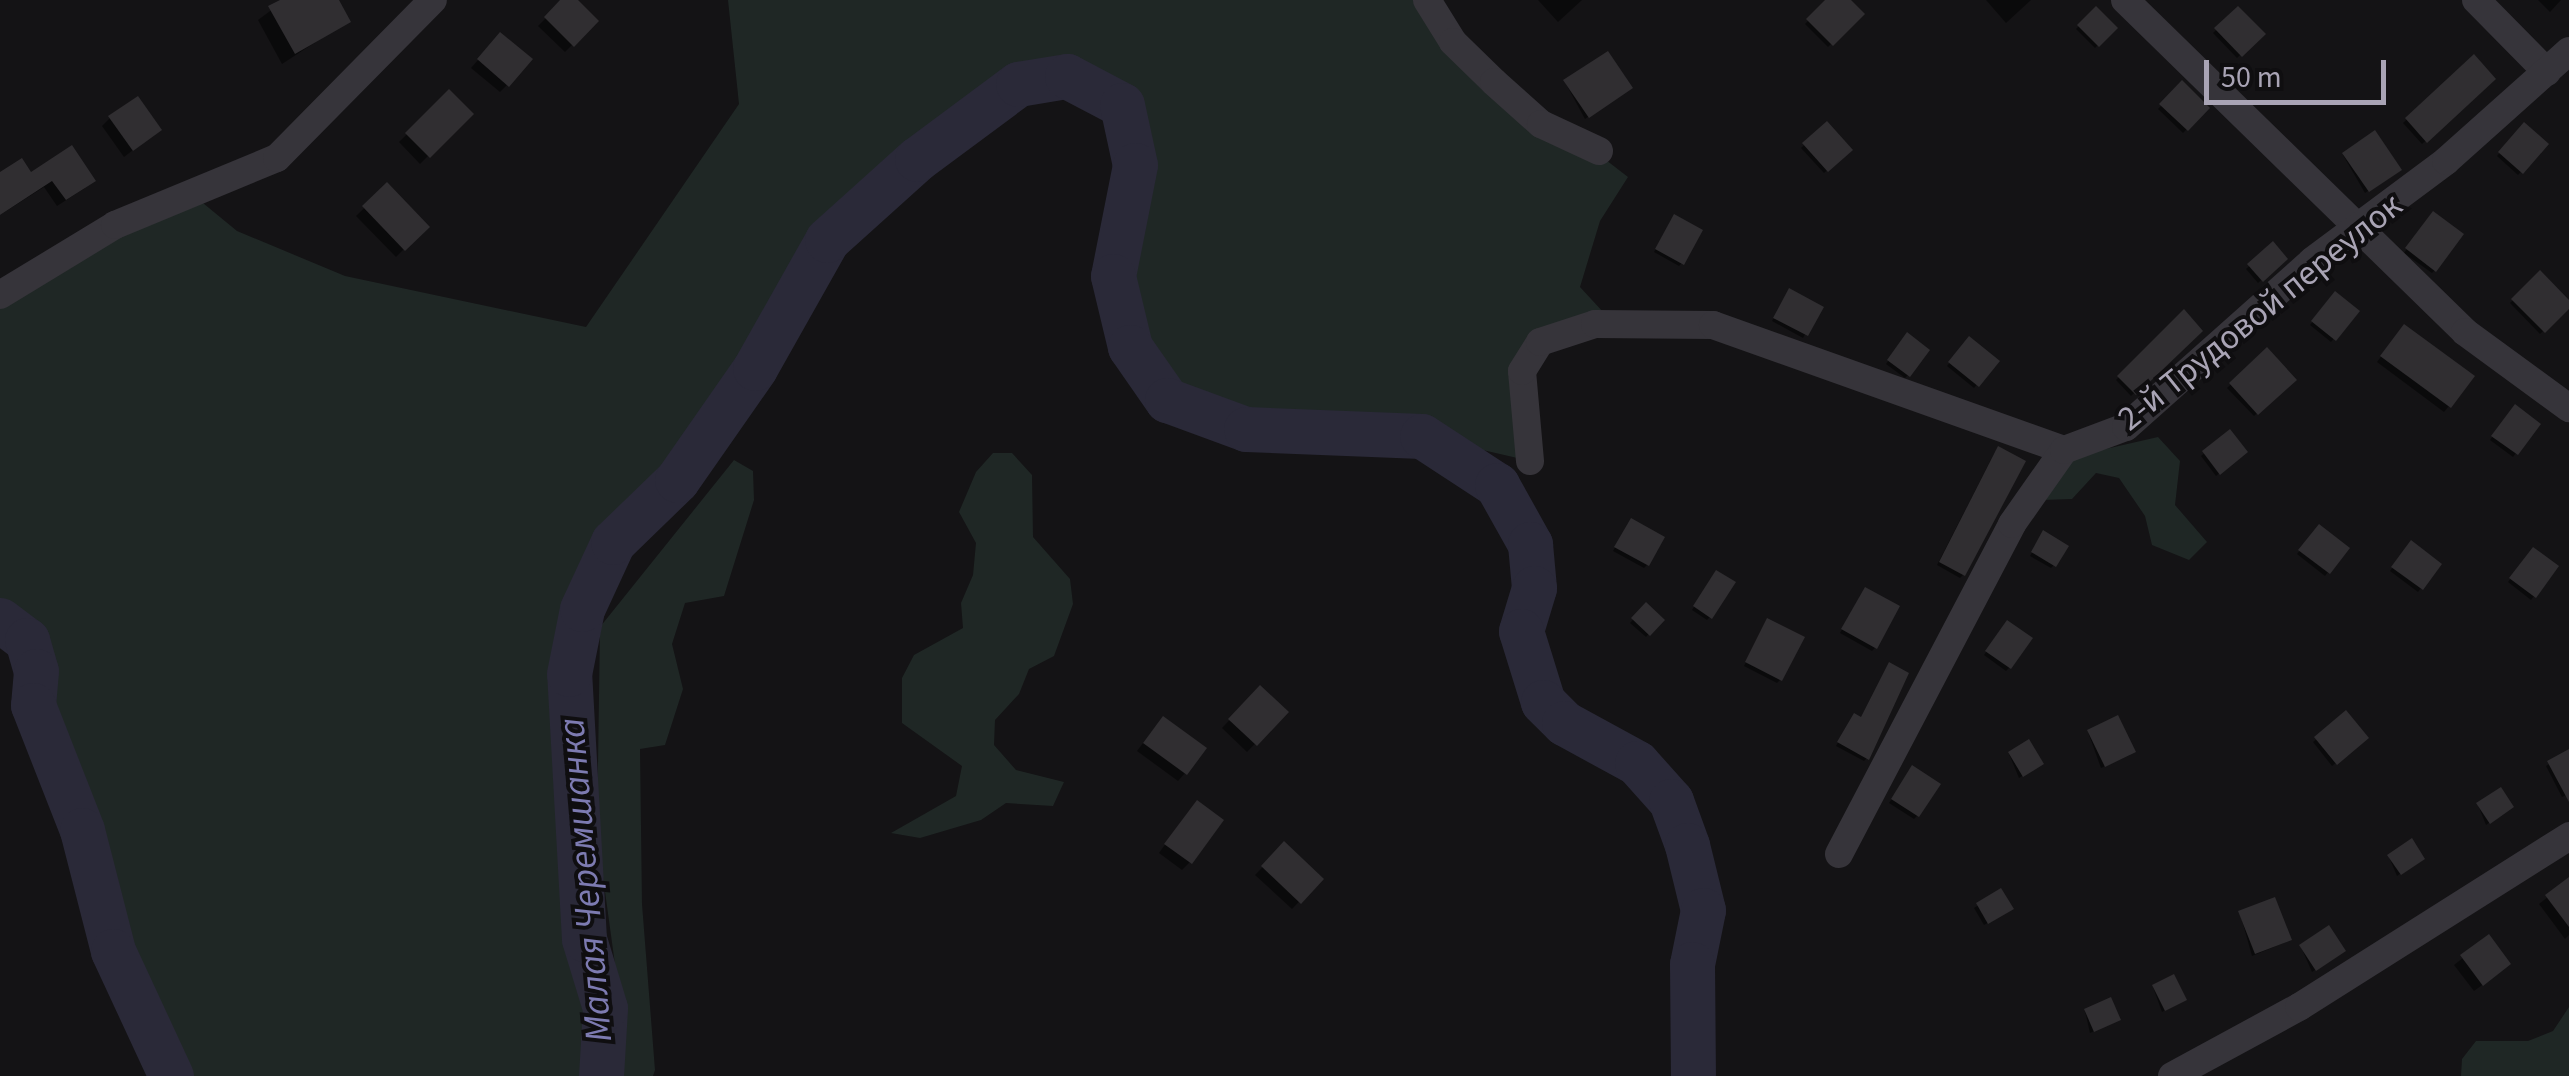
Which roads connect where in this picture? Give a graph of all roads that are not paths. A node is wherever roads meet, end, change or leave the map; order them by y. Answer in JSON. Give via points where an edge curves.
{"nodes":[{"id":1,"x":432,"y":0,"type":"edge"},
{"id":2,"x":1426,"y":0,"type":"edge"},
{"id":3,"x":2124,"y":0,"type":"edge"},
{"id":4,"x":2476,"y":0,"type":"edge"},
{"id":5,"x":2569,"y":50,"type":"edge"},
{"id":6,"x":2546,"y":72,"type":"junction"},
{"id":7,"x":1599,"y":151,"type":"dead end"},
{"id":8,"x":2358,"y":232,"type":"junction"},
{"id":9,"x":0,"y":295,"type":"edge"},
{"id":10,"x":2569,"y":408,"type":"edge"},
{"id":11,"x":2064,"y":450,"type":"junction"},
{"id":12,"x":1530,"y":461,"type":"dead end"},
{"id":13,"x":2569,"y":836,"type":"edge"},
{"id":14,"x":1839,"y":854,"type":"dead end"},
{"id":15,"x":2172,"y":1076,"type":"edge"}],
"edges":[{"from":1,"to":9,"type":"street","via":[[277,158],[115,224]]},
{"from":2,"to":7,"type":"street","via":[[1453,42],[1541,124]]},
{"from":3,"to":8,"type":"street"},
{"from":4,"to":6,"type":"street"},
{"from":5,"to":6,"type":"street","name":"2-й Трудовой переулок"},
{"from":6,"to":8,"type":"street","name":"2-й Трудовой переулок"},
{"from":8,"to":10,"type":"street","via":[[2465,332]]},
{"from":8,"to":11,"type":"street","name":"2-й Трудовой переулок","via":[[2312,261],[2126,427]]},
{"from":11,"to":12,"type":"street","via":[[1713,325],[1595,324],[1540,342],[1522,370]]},
{"from":11,"to":14,"type":"street","via":[[2012,524]]},
{"from":13,"to":15,"type":"street","via":[[2299,1008]]}]}
